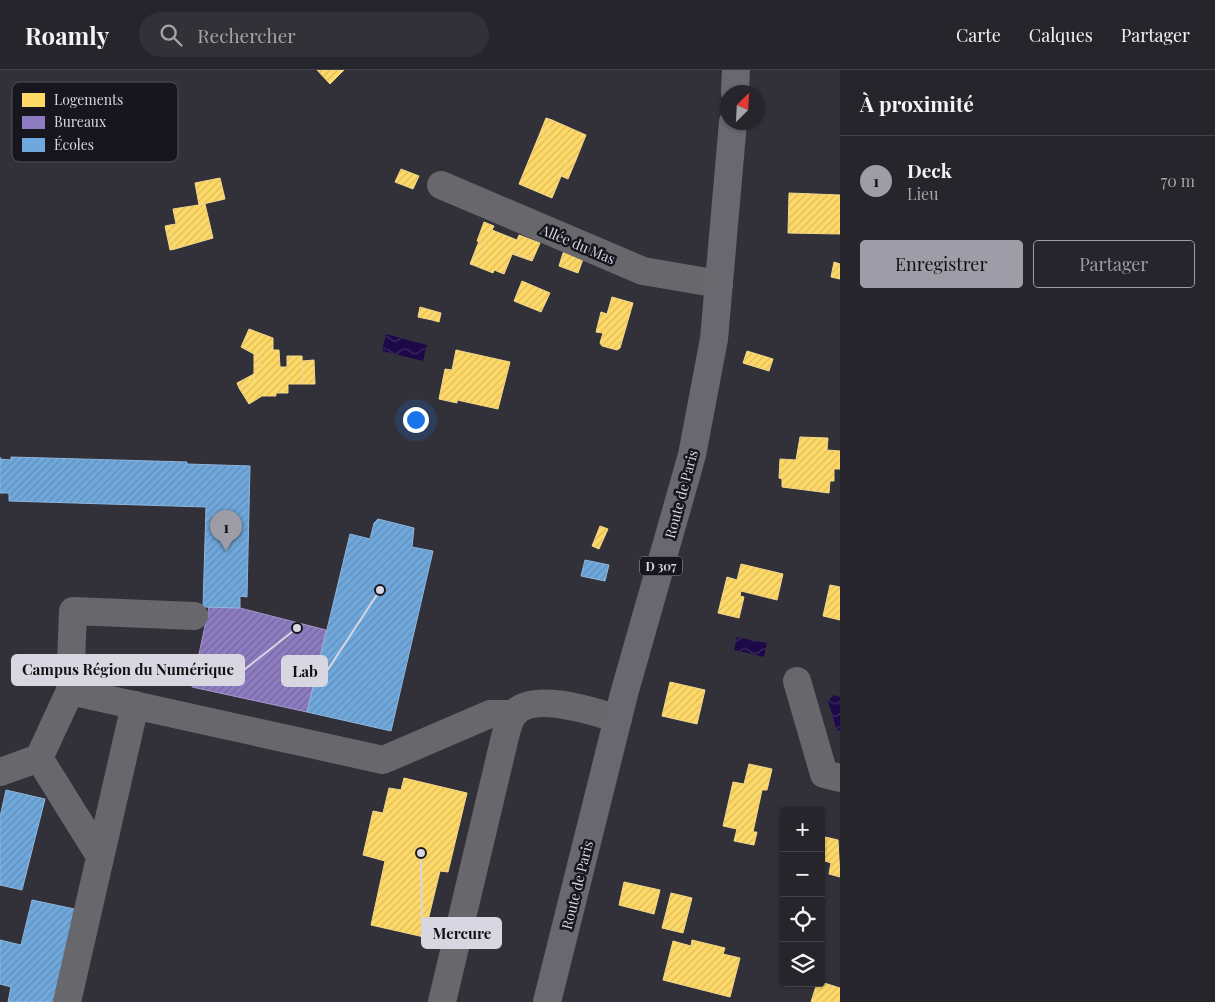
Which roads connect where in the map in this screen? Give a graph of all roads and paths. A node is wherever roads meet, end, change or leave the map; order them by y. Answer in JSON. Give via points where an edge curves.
{"nodes":[{"id":1,"x":736,"y":70,"type":"edge"},
{"id":2,"x":735,"y":85,"type":"edge"},
{"id":3,"x":732,"y":130,"type":"edge"},
{"id":4,"x":442,"y":186,"type":"dead end"},
{"id":5,"x":719,"y":284,"type":"junction"},
{"id":6,"x":194,"y":616,"type":"dead end"},
{"id":7,"x":797,"y":681,"type":"dead end"},
{"id":8,"x":70,"y":691,"type":"junction"},
{"id":9,"x":134,"y":705,"type":"junction"},
{"id":10,"x":513,"y":714,"type":"junction"},
{"id":11,"x":618,"y":719,"type":"junction"},
{"id":12,"x":39,"y":758,"type":"junction"},
{"id":13,"x":0,"y":772,"type":"edge"},
{"id":14,"x":840,"y":778,"type":"edge"},
{"id":15,"x":100,"y":856,"type":"junction"},
{"id":16,"x":67,"y":1002,"type":"edge"},
{"id":17,"x":442,"y":1002,"type":"edge"},
{"id":18,"x":547,"y":1002,"type":"edge"}],
"edges":[{"from":1,"to":2,"type":"main road"},
{"from":3,"to":5,"type":"main road","name":"Route de Paris","number":"D 307"},
{"from":4,"to":5,"type":"street","name":"Allée du Mas","via":[[643,271]]},
{"from":5,"to":11,"type":"main road","name":"Route de Paris","number":"D 307","via":[[714,339],[692,455]]},
{"from":6,"to":8,"type":"street","via":[[73,611]]},
{"from":7,"to":14,"type":"street","via":[[824,774]]},
{"from":8,"to":9,"type":"street"},
{"from":8,"to":12,"type":"street"},
{"from":9,"to":10,"type":"street","via":[[384,760],[490,714]]},
{"from":9,"to":15,"type":"street"},
{"from":10,"to":11,"type":"street","via":[[525,706],[544,704],[576,706]]},
{"from":10,"to":17,"type":"street"},
{"from":11,"to":18,"type":"main road","name":"Route de Paris","number":"D 307"},
{"from":12,"to":13,"type":"street"},
{"from":12,"to":15,"type":"street"},
{"from":15,"to":16,"type":"street"}]}
